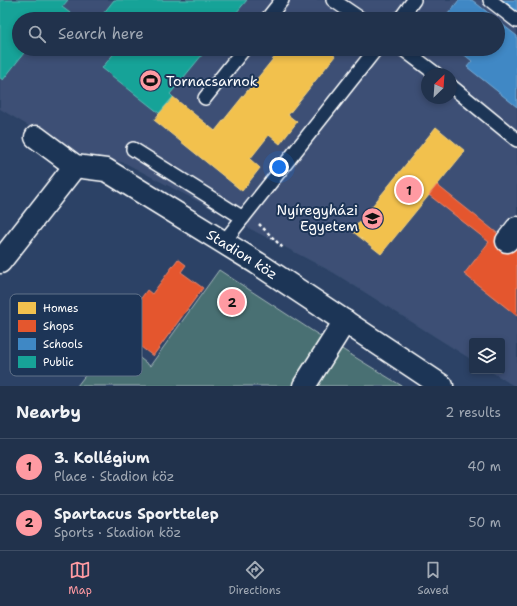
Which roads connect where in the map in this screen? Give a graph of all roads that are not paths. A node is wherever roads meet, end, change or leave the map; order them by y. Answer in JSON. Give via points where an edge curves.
{"nodes":[{"id":1,"x":282,"y":0,"type":"edge"},
{"id":2,"x":333,"y":0,"type":"edge"},
{"id":3,"x":414,"y":0,"type":"edge"},
{"id":4,"x":490,"y":0,"type":"edge"},
{"id":5,"x":273,"y":12,"type":"edge"},
{"id":6,"x":351,"y":12,"type":"edge"},
{"id":7,"x":405,"y":12,"type":"edge"},
{"id":8,"x":517,"y":21,"type":"edge"},
{"id":9,"x":238,"y":56,"type":"edge"},
{"id":10,"x":370,"y":56,"type":"edge"},
{"id":11,"x":412,"y":56,"type":"edge"},
{"id":12,"x":428,"y":68,"type":"edge"},
{"id":13,"x":457,"y":91,"type":"edge"},
{"id":14,"x":205,"y":98,"type":"dead end"},
{"id":15,"x":36,"y":137,"type":"dead end"},
{"id":16,"x":517,"y":140,"type":"edge"},
{"id":17,"x":133,"y":149,"type":"dead end"},
{"id":18,"x":75,"y":166,"type":"junction"},
{"id":19,"x":245,"y":215,"type":"junction"},
{"id":20,"x":223,"y":243,"type":"junction"},
{"id":21,"x":0,"y":262,"type":"edge"},
{"id":22,"x":345,"y":321,"type":"junction"},
{"id":23,"x":304,"y":386,"type":"edge"},
{"id":24,"x":442,"y":386,"type":"edge"}],
"edges":[{"from":1,"to":5,"type":"lane"},
{"from":2,"to":6,"type":"lane"},
{"from":3,"to":7,"type":"lane"},
{"from":4,"to":8,"type":"lane"},
{"from":9,"to":14,"type":"lane"},
{"from":10,"to":19,"type":"lane"},
{"from":11,"to":12,"type":"lane"},
{"from":13,"to":16,"type":"lane"},
{"from":15,"to":18,"type":"street","name":"Stadion köz"},
{"from":17,"to":19,"type":"lane"},
{"from":18,"to":20,"type":"street","name":"Stadion köz","via":[[106,170]]},
{"from":18,"to":21,"type":"street"},
{"from":19,"to":20,"type":"lane"},
{"from":20,"to":22,"type":"street","name":"Stadion köz"},
{"from":22,"to":23,"type":"street"},
{"from":22,"to":24,"type":"street","name":"Stadion köz"}]}
